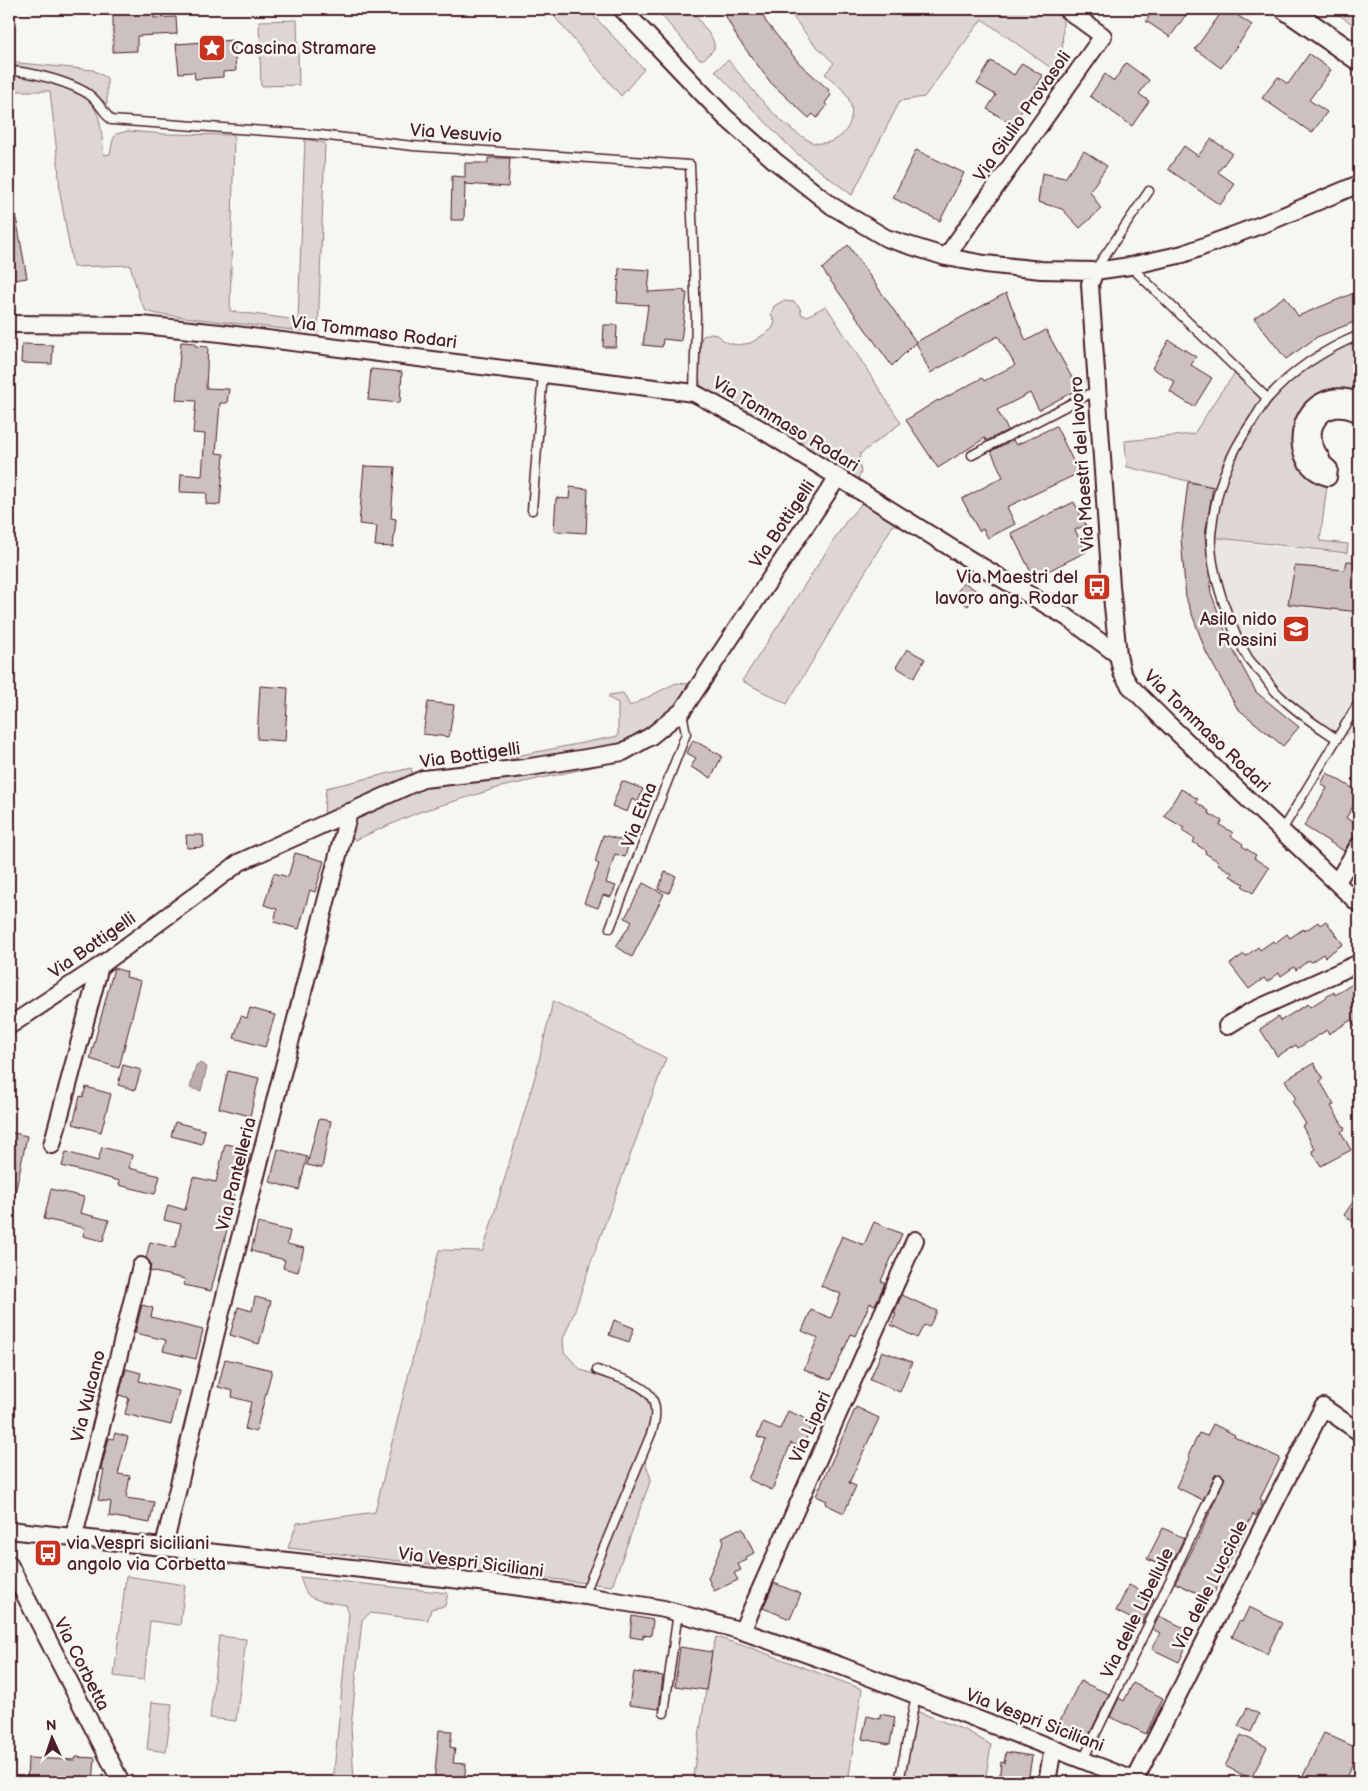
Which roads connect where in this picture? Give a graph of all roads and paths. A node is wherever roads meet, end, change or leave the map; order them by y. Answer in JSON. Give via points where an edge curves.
{"nodes":[{"id":1,"x":622,"y":9,"type":"edge"},
{"id":2,"x":1066,"y":9,"type":"edge"},
{"id":3,"x":1287,"y":9,"type":"edge"},
{"id":4,"x":1359,"y":60,"type":"edge"},
{"id":5,"x":9,"y":71,"type":"edge"},
{"id":6,"x":1359,"y":184,"type":"edge"},
{"id":7,"x":1149,"y":191,"type":"dead end"},
{"id":8,"x":946,"y":257,"type":"junction"},
{"id":9,"x":1130,"y":266,"type":"junction"},
{"id":10,"x":1095,"y":271,"type":"junction"},
{"id":11,"x":9,"y":324,"type":"edge"},
{"id":12,"x":1359,"y":335,"type":"edge"},
{"id":13,"x":543,"y":374,"type":"junction"},
{"id":14,"x":1097,"y":390,"type":"junction"},
{"id":15,"x":694,"y":393,"type":"junction"},
{"id":16,"x":1267,"y":398,"type":"junction"},
{"id":17,"x":1359,"y":402,"type":"edge"},
{"id":18,"x":1359,"y":414,"type":"edge"},
{"id":19,"x":972,"y":455,"type":"dead end"},
{"id":20,"x":838,"y":477,"type":"junction"},
{"id":21,"x":532,"y":510,"type":"dead end"},
{"id":22,"x":1118,"y":655,"type":"junction"},
{"id":23,"x":1359,"y":702,"type":"edge"},
{"id":24,"x":682,"y":711,"type":"junction"},
{"id":25,"x":1337,"y":739,"type":"junction"},
{"id":26,"x":349,"y":812,"type":"junction"},
{"id":27,"x":1282,"y":830,"type":"junction"},
{"id":28,"x":1359,"y":845,"type":"edge"},
{"id":29,"x":1337,"y":882,"type":"junction"},
{"id":30,"x":1359,"y":904,"type":"edge"},
{"id":31,"x":610,"y":928,"type":"dead end"},
{"id":32,"x":1359,"y":963,"type":"edge"},
{"id":33,"x":100,"y":966,"type":"junction"},
{"id":34,"x":9,"y":1026,"type":"edge"},
{"id":35,"x":1227,"y":1026,"type":"dead end"},
{"id":36,"x":52,"y":1145,"type":"dead end"},
{"id":37,"x":915,"y":1240,"type":"dead end"},
{"id":38,"x":141,"y":1266,"type":"dead end"},
{"id":39,"x":597,"y":1370,"type":"dead end"},
{"id":40,"x":1359,"y":1432,"type":"edge"},
{"id":41,"x":1219,"y":1479,"type":"dead end"},
{"id":42,"x":9,"y":1530,"type":"edge"},
{"id":43,"x":74,"y":1536,"type":"junction"},
{"id":44,"x":164,"y":1546,"type":"junction"},
{"id":45,"x":9,"y":1564,"type":"edge"},
{"id":46,"x":586,"y":1596,"type":"junction"},
{"id":47,"x":678,"y":1612,"type":"junction"},
{"id":48,"x":742,"y":1631,"type":"junction"},
{"id":49,"x":916,"y":1695,"type":"junction"},
{"id":50,"x":664,"y":1713,"type":"dead end"},
{"id":51,"x":1053,"y":1748,"type":"junction"},
{"id":52,"x":1083,"y":1760,"type":"junction"},
{"id":53,"x":1132,"y":1781,"type":"edge"},
{"id":54,"x":121,"y":1782,"type":"edge"},
{"id":55,"x":899,"y":1782,"type":"edge"},
{"id":56,"x":1047,"y":1782,"type":"edge"}],
"edges":[{"from":1,"to":8,"type":"street","via":[[725,117],[832,206],[886,238]]},
{"from":2,"to":8,"type":"street","name":"Via Giulio Provasoli","via":[[1103,36]]},
{"from":3,"to":4,"type":"street"},
{"from":5,"to":15,"type":"lane","name":"Via Vesuvio","via":[[78,88],[92,96],[111,120],[320,135],[413,146],[690,165],[696,317]]},
{"from":6,"to":9,"type":"street","via":[[1183,254]]},
{"from":7,"to":10,"type":"lane"},
{"from":8,"to":10,"type":"street","via":[[1041,270]]},
{"from":9,"to":10,"type":"street"},
{"from":9,"to":16,"type":"lane"},
{"from":10,"to":14,"type":"street","name":"Via Maestri del lavoro","via":[[1090,284]]},
{"from":11,"to":13,"type":"street","name":"Via Tommaso Rodari","via":[[142,325]]},
{"from":12,"to":16,"type":"lane","via":[[1310,362]]},
{"from":13,"to":15,"type":"street","name":"Via Tommaso Rodari"},
{"from":13,"to":21,"type":"lane"},
{"from":14,"to":19,"type":"lane","name":"Via Maestri del lavoro"},
{"from":14,"to":22,"type":"street","name":"Via Maestri del lavoro"},
{"from":15,"to":20,"type":"street","name":"Via Tommaso Rodari","via":[[760,428]]},
{"from":16,"to":25,"type":"lane","via":[[1229,459],[1220,485],[1211,537],[1217,578],[1229,618],[1249,659],[1278,695]]},
{"from":17,"to":18,"type":"street","via":[[1343,397],[1321,402],[1305,418],[1301,447],[1309,463],[1322,475],[1328,477],[1329,469],[1319,460],[1312,441],[1316,420],[1331,409],[1342,408]]},
{"from":20,"to":22,"type":"street","name":"Via Tommaso Rodari","via":[[1068,618]]},
{"from":20,"to":24,"type":"street","name":"Via Bottigelli"},
{"from":22,"to":27,"type":"street","name":"Via Tommaso Rodari","via":[[1122,673],[1130,686]]},
{"from":23,"to":25,"type":"lane"},
{"from":24,"to":26,"type":"street","name":"Via Bottigelli","via":[[651,736],[623,752],[524,768],[423,779]]},
{"from":24,"to":31,"type":"lane","name":"Via Etna","via":[[686,734]]},
{"from":25,"to":27,"type":"lane"},
{"from":26,"to":33,"type":"street","name":"Via Bottigelli","via":[[240,862]]},
{"from":26,"to":44,"type":"street","name":"Via Pantelleria"},
{"from":27,"to":29,"type":"street","name":"Via Tommaso Rodari"},
{"from":28,"to":29,"type":"street"},
{"from":29,"to":30,"type":"street","name":"Via Tommaso Rodari"},
{"from":32,"to":35,"type":"street","via":[[1250,1012]]},
{"from":33,"to":34,"type":"street","name":"Via Bottigelli"},
{"from":33,"to":36,"type":"street"},
{"from":37,"to":48,"type":"street","name":"Via Lipari"},
{"from":38,"to":43,"type":"street","name":"Via Vulcano"},
{"from":39,"to":46,"type":"lane","via":[[649,1393],[655,1403],[656,1415]]},
{"from":40,"to":53,"type":"street","name":"Via delle Lucciole","via":[[1322,1408]]},
{"from":41,"to":52,"type":"lane","name":"Via delle Libellule"},
{"from":42,"to":43,"type":"street","name":"Via Vespri Siciliani"},
{"from":43,"to":44,"type":"street","name":"Via Vespri Siciliani"},
{"from":44,"to":46,"type":"street","name":"Via Vespri Siciliani"},
{"from":45,"to":54,"type":"street","name":"Via Corbetta"},
{"from":46,"to":47,"type":"street","name":"Via Vespri Siciliani"},
{"from":47,"to":48,"type":"street","name":"Via Vespri Siciliani"},
{"from":47,"to":50,"type":"lane"},
{"from":48,"to":49,"type":"street","name":"Via Vespri Siciliani"},
{"from":49,"to":51,"type":"street","name":"Via Vespri Siciliani"},
{"from":49,"to":55,"type":"lane"},
{"from":51,"to":52,"type":"street","name":"Via Vespri Siciliani"},
{"from":51,"to":56,"type":"street"},
{"from":52,"to":53,"type":"street","name":"Via Vespri Siciliani"}]}
